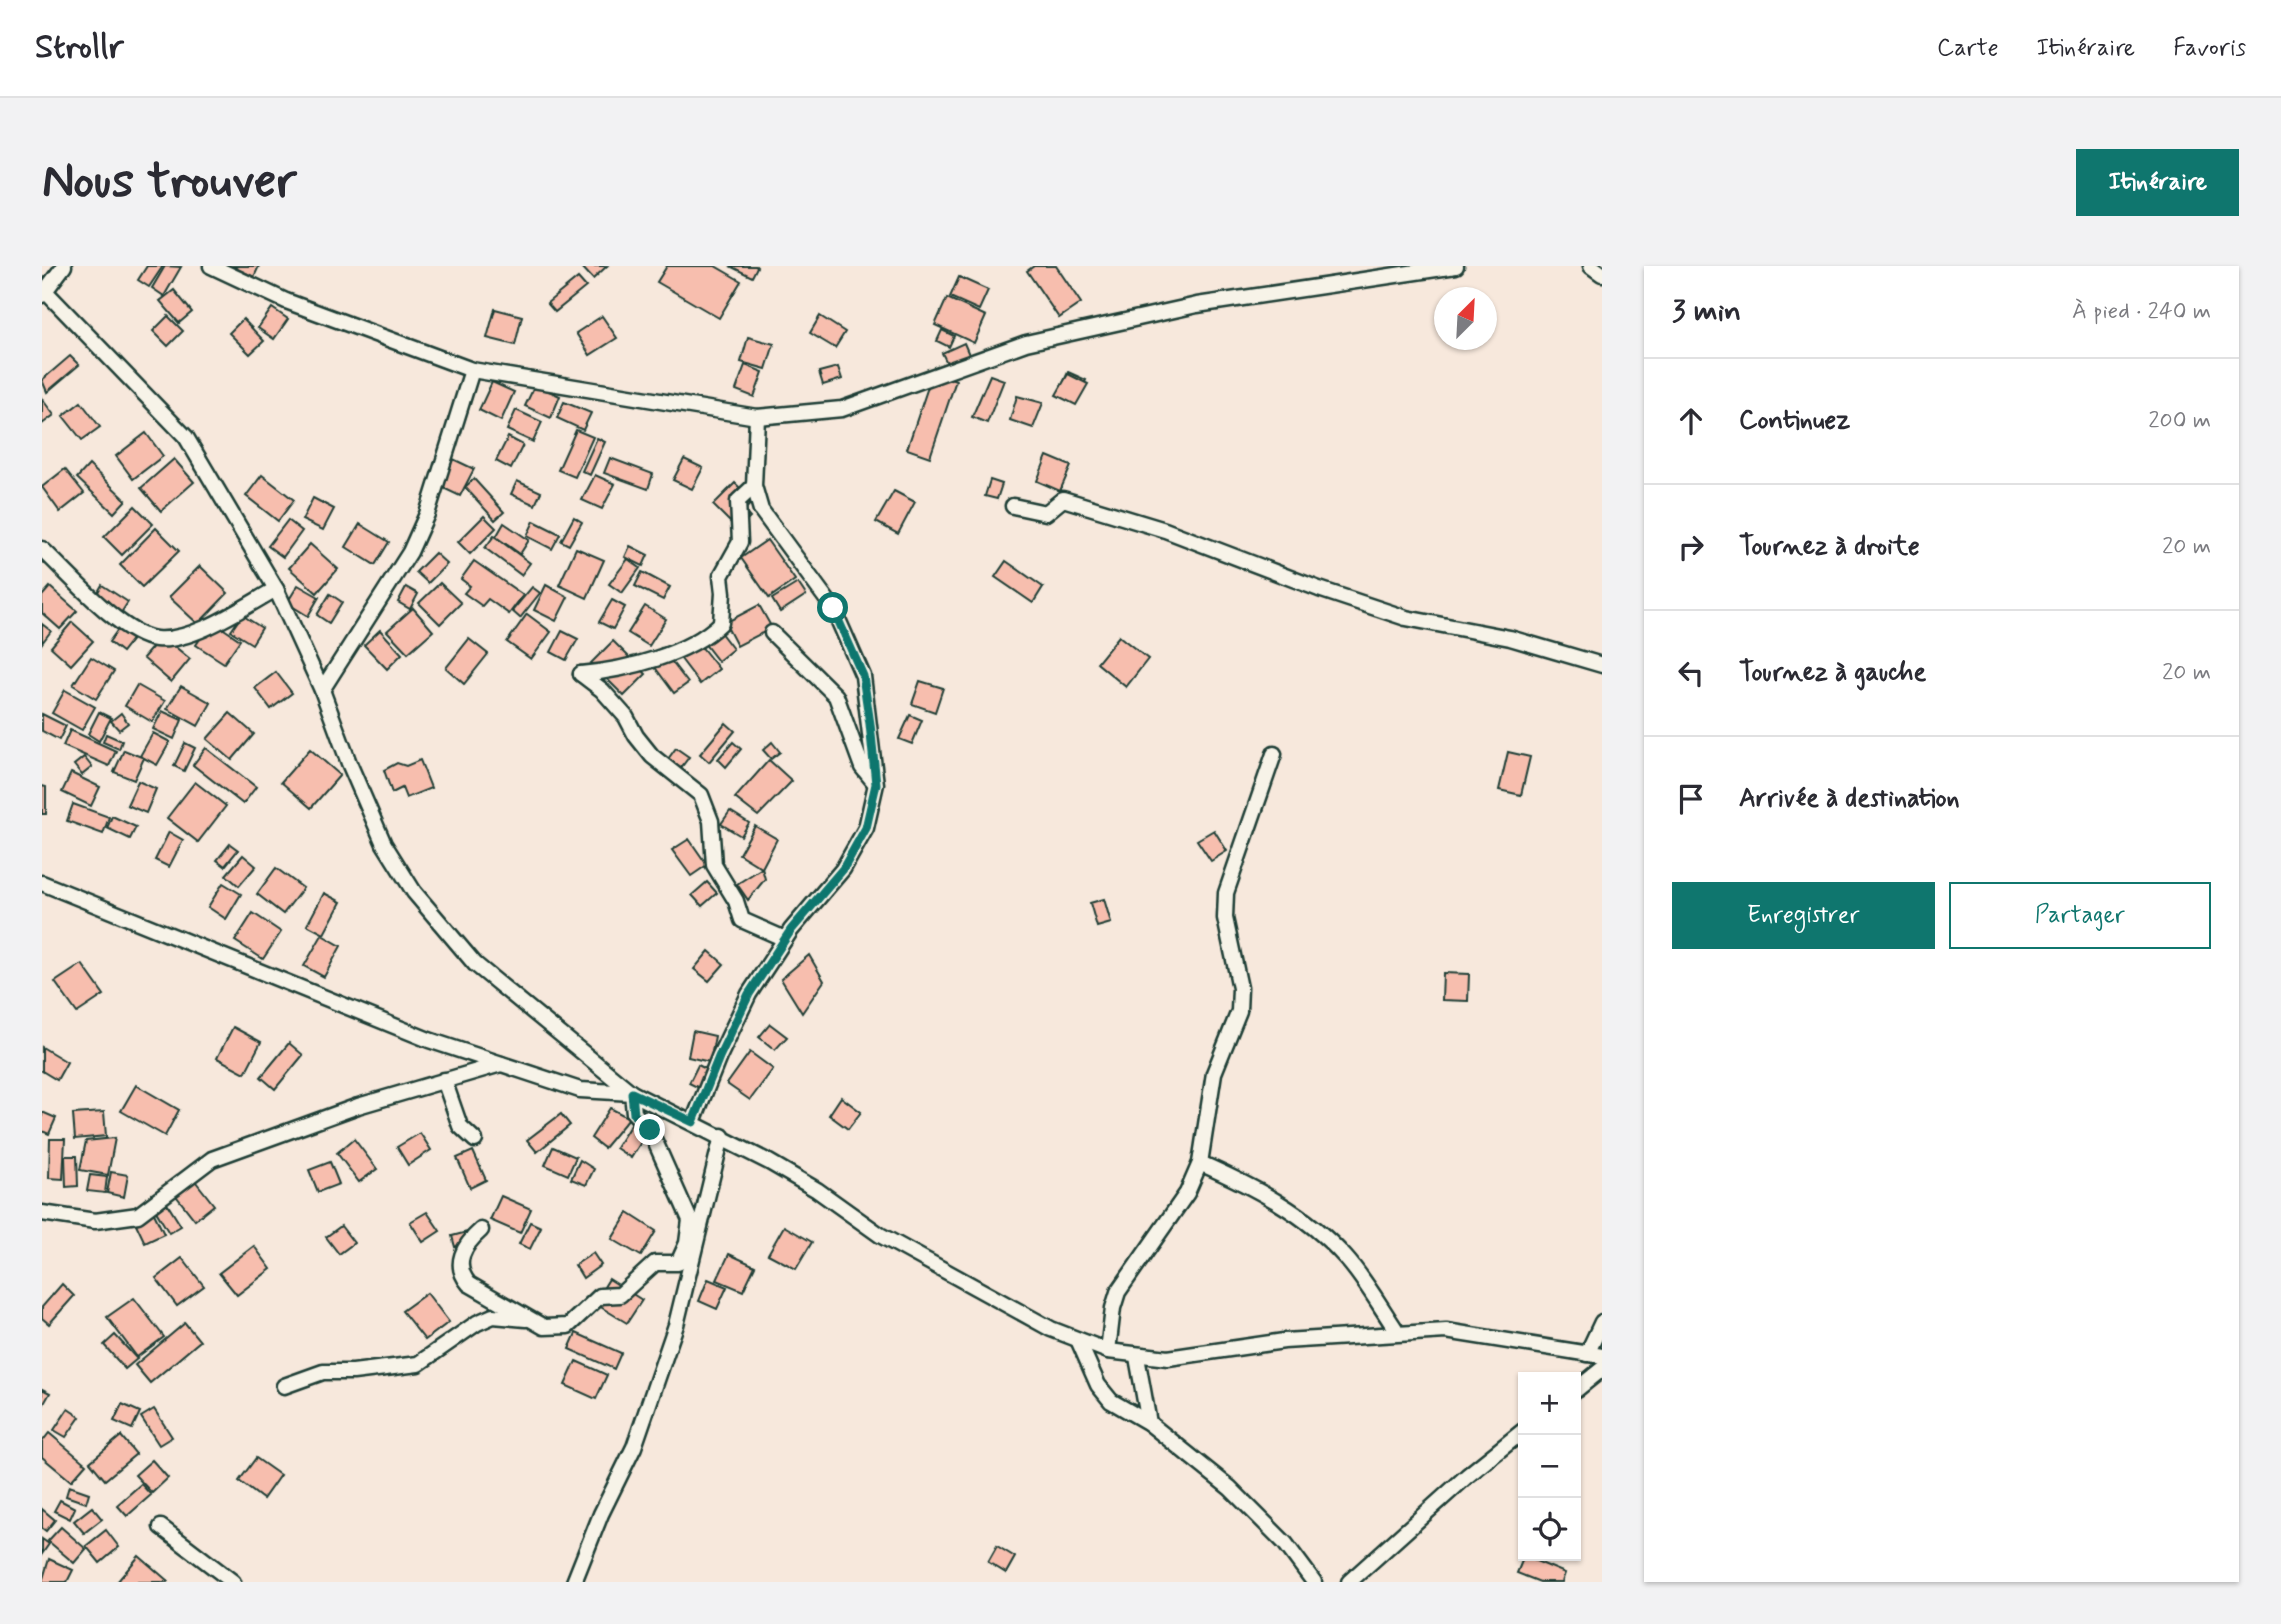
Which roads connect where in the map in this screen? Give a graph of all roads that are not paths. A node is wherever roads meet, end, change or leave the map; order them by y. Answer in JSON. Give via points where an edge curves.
{"nodes":[{"id":1,"x":64,"y":266,"type":"edge"},
{"id":2,"x":211,"y":266,"type":"edge"},
{"id":3,"x":1456,"y":266,"type":"edge"},
{"id":4,"x":1591,"y":266,"type":"edge"},
{"id":5,"x":1602,"y":274,"type":"edge"},
{"id":6,"x":43,"y":293,"type":"edge"},
{"id":7,"x":472,"y":370,"type":"junction"},
{"id":8,"x":757,"y":417,"type":"junction"},
{"id":9,"x":754,"y":486,"type":"junction"},
{"id":10,"x":1013,"y":506,"type":"dead end"},
{"id":11,"x":42,"y":549,"type":"edge"},
{"id":12,"x":276,"y":589,"type":"junction"},
{"id":13,"x":772,"y":633,"type":"dead end"},
{"id":14,"x":1602,"y":665,"type":"edge"},
{"id":15,"x":322,"y":690,"type":"junction"},
{"id":16,"x":1274,"y":754,"type":"dead end"},
{"id":17,"x":876,"y":784,"type":"junction"},
{"id":18,"x":42,"y":883,"type":"edge"},
{"id":19,"x":785,"y":939,"type":"junction"},
{"id":20,"x":501,"y":1064,"type":"junction"},
{"id":21,"x":444,"y":1080,"type":"junction"},
{"id":22,"x":632,"y":1093,"type":"junction"},
{"id":23,"x":693,"y":1122,"type":"junction"},
{"id":24,"x":722,"y":1136,"type":"junction"},
{"id":25,"x":475,"y":1140,"type":"dead end"},
{"id":26,"x":1200,"y":1163,"type":"junction"},
{"id":27,"x":42,"y":1213,"type":"edge"},
{"id":28,"x":481,"y":1230,"type":"dead end"},
{"id":29,"x":526,"y":1319,"type":"junction"},
{"id":30,"x":1602,"y":1322,"type":"edge"},
{"id":31,"x":1398,"y":1333,"type":"junction"},
{"id":32,"x":1079,"y":1342,"type":"junction"},
{"id":33,"x":1108,"y":1351,"type":"junction"},
{"id":34,"x":1587,"y":1354,"type":"junction"},
{"id":35,"x":1602,"y":1356,"type":"edge"},
{"id":36,"x":1137,"y":1357,"type":"junction"},
{"id":37,"x":1602,"y":1369,"type":"edge"},
{"id":38,"x":284,"y":1386,"type":"dead end"},
{"id":39,"x":1581,"y":1386,"type":"edge"},
{"id":40,"x":1149,"y":1423,"type":"junction"},
{"id":41,"x":1518,"y":1435,"type":"edge"},
{"id":42,"x":161,"y":1527,"type":"dead end"},
{"id":43,"x":233,"y":1582,"type":"edge"},
{"id":44,"x":574,"y":1582,"type":"edge"},
{"id":45,"x":1314,"y":1582,"type":"edge"},
{"id":46,"x":1349,"y":1582,"type":"edge"}],
"edges":[{"from":1,"to":6,"type":"street"},
{"from":2,"to":7,"type":"street","via":[[286,301]]},
{"from":3,"to":8,"type":"street","via":[[1197,305],[1026,343],[842,410]]},
{"from":4,"to":5,"type":"street"},
{"from":6,"to":12,"type":"street","via":[[186,437]]},
{"from":7,"to":8,"type":"street"},
{"from":7,"to":15,"type":"street","via":[[427,514],[410,552]]},
{"from":8,"to":9,"type":"street"},
{"from":9,"to":17,"type":"street","via":[[761,510],[833,608],[863,676]]},
{"from":9,"to":19,"type":"street","via":[[738,501],[740,542],[721,576],[721,622],[688,647],[639,665],[581,674],[626,717],[652,756],[701,795],[711,821],[714,865],[743,919]]},
{"from":10,"to":14,"type":"street","via":[[1046,513],[1063,499],[1165,530],[1406,618],[1510,638]]},
{"from":11,"to":12,"type":"street","via":[[118,619],[156,639],[204,629]]},
{"from":12,"to":15,"type":"street"},
{"from":13,"to":17,"type":"street","via":[[836,696],[862,767]]},
{"from":15,"to":22,"type":"street","via":[[384,845],[414,892],[475,964]]},
{"from":16,"to":26,"type":"street","via":[[1226,893],[1225,918],[1240,988],[1239,1011],[1214,1073]]},
{"from":17,"to":19,"type":"street","via":[[866,828],[843,869]]},
{"from":18,"to":20,"type":"street","via":[[429,1040]]},
{"from":19,"to":23,"type":"street","via":[[749,994]]},
{"from":20,"to":21,"type":"street"},
{"from":20,"to":22,"type":"street","via":[[580,1090]]},
{"from":21,"to":25,"type":"street","via":[[460,1126]]},
{"from":21,"to":27,"type":"street","via":[[212,1159],[138,1215],[94,1221]]},
{"from":22,"to":23,"type":"street"},
{"from":22,"to":29,"type":"street","via":[[634,1114],[650,1130],[690,1220],[678,1263],[655,1263],[620,1294],[600,1296],[568,1326],[544,1327]]},
{"from":23,"to":24,"type":"street"},
{"from":24,"to":32,"type":"street","via":[[817,1190],[880,1235]]},
{"from":24,"to":44,"type":"street","via":[[677,1325],[634,1447]]},
{"from":26,"to":31,"type":"street","via":[[1252,1186],[1303,1219],[1345,1257]]},
{"from":26,"to":33,"type":"street","via":[[1187,1192],[1118,1292]]},
{"from":28,"to":29,"type":"street","via":[[467,1242],[461,1256],[462,1276]]},
{"from":29,"to":38,"type":"street","via":[[493,1316],[418,1364],[323,1372]]},
{"from":30,"to":34,"type":"street"},
{"from":31,"to":34,"type":"street","via":[[1446,1331]]},
{"from":31,"to":36,"type":"street","via":[[1284,1341],[1168,1358]]},
{"from":32,"to":33,"type":"street"},
{"from":32,"to":40,"type":"street","via":[[1098,1385],[1111,1401]]},
{"from":33,"to":36,"type":"street"},
{"from":34,"to":35,"type":"street"},
{"from":36,"to":40,"type":"street"},
{"from":37,"to":39,"type":"street"},
{"from":40,"to":45,"type":"street","via":[[1230,1488],[1285,1544]]},
{"from":41,"to":46,"type":"street"},
{"from":42,"to":43,"type":"street"}]}
